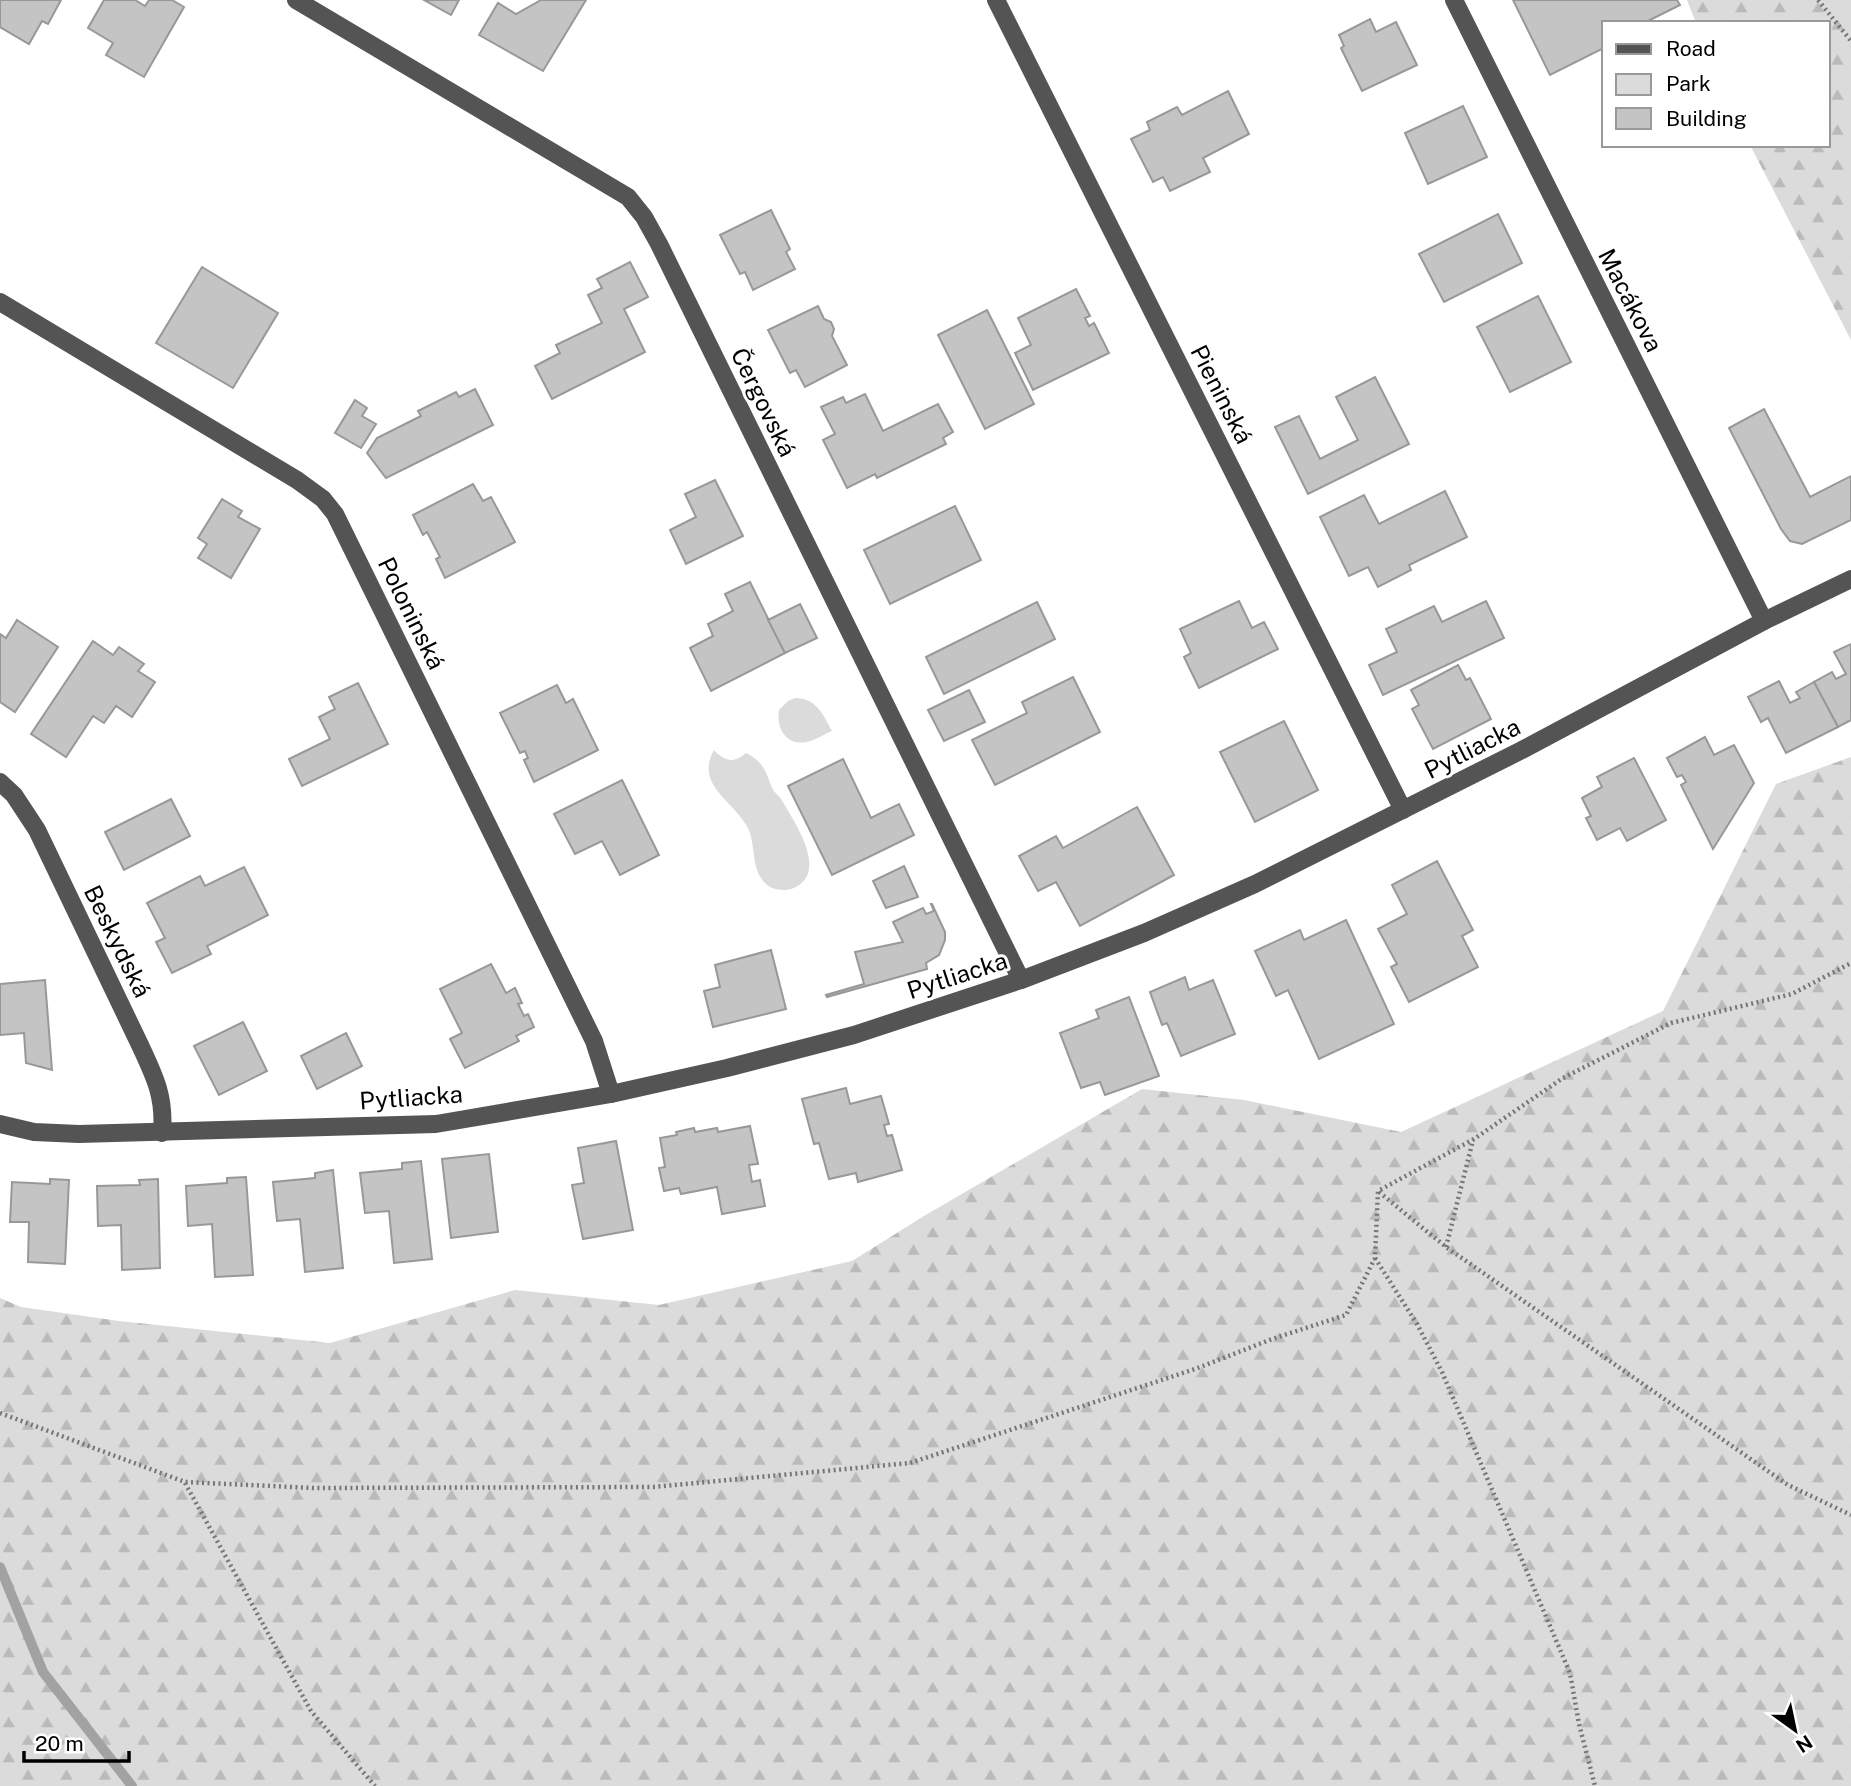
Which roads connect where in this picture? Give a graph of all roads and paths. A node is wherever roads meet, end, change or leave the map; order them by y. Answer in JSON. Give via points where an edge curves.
{"nodes":[{"id":1,"x":296,"y":0,"type":"edge"},
{"id":2,"x":996,"y":0,"type":"edge"},
{"id":3,"x":1454,"y":0,"type":"edge"},
{"id":4,"x":1818,"y":0,"type":"edge"},
{"id":5,"x":1851,"y":41,"type":"edge"},
{"id":6,"x":0,"y":302,"type":"edge"},
{"id":7,"x":1851,"y":579,"type":"edge"},
{"id":8,"x":1764,"y":621,"type":"junction"},
{"id":9,"x":0,"y":782,"type":"edge"},
{"id":10,"x":1403,"y":810,"type":"junction"},
{"id":11,"x":1851,"y":963,"type":"edge"},
{"id":12,"x":1021,"y":980,"type":"junction"},
{"id":13,"x":611,"y":1094,"type":"junction"},
{"id":14,"x":0,"y":1124,"type":"edge"},
{"id":15,"x":162,"y":1133,"type":"junction"},
{"id":16,"x":1474,"y":1139,"type":"junction"},
{"id":17,"x":1378,"y":1191,"type":"junction"},
{"id":18,"x":1446,"y":1247,"type":"junction"},
{"id":19,"x":1376,"y":1258,"type":"junction"},
{"id":20,"x":0,"y":1413,"type":"edge"},
{"id":21,"x":185,"y":1482,"type":"junction"},
{"id":22,"x":1851,"y":1515,"type":"edge"},
{"id":23,"x":375,"y":1786,"type":"edge"},
{"id":24,"x":1595,"y":1786,"type":"edge"}],
"edges":[{"from":1,"to":12,"type":"street","name":"Čergovská","via":[[628,198],[644,217]]},
{"from":2,"to":10,"type":"street","name":"Pieninská"},
{"from":3,"to":8,"type":"street","name":"Macákova"},
{"from":4,"to":5,"type":"path"},
{"from":6,"to":13,"type":"street","name":"Poloninská","via":[[297,480],[335,514],[594,1041]]},
{"from":7,"to":8,"type":"street","name":"Pytliacka"},
{"from":8,"to":10,"type":"street","name":"Pytliacka"},
{"from":9,"to":15,"type":"street","name":"Beskydská","via":[[14,794],[37,830],[146,1056],[164,1110]]},
{"from":10,"to":12,"type":"street","name":"Pytliacka","via":[[1181,917]]},
{"from":11,"to":16,"type":"path","via":[[1792,994],[1671,1023],[1563,1077]]},
{"from":12,"to":13,"type":"street","name":"Pytliacka","via":[[854,1035]]},
{"from":13,"to":15,"type":"street","name":"Pytliacka","via":[[436,1124]]},
{"from":14,"to":15,"type":"street","name":"Pytliacka","via":[[34,1132]]},
{"from":16,"to":17,"type":"path"},
{"from":16,"to":18,"type":"path"},
{"from":17,"to":18,"type":"path"},
{"from":17,"to":19,"type":"path"},
{"from":18,"to":22,"type":"path","via":[[1788,1485]]},
{"from":19,"to":21,"type":"path","via":[[1346,1315],[910,1463],[653,1487],[314,1488]]},
{"from":19,"to":24,"type":"path","via":[[1442,1372],[1570,1673]]},
{"from":20,"to":21,"type":"path"},
{"from":21,"to":23,"type":"path","via":[[311,1711]]}]}
